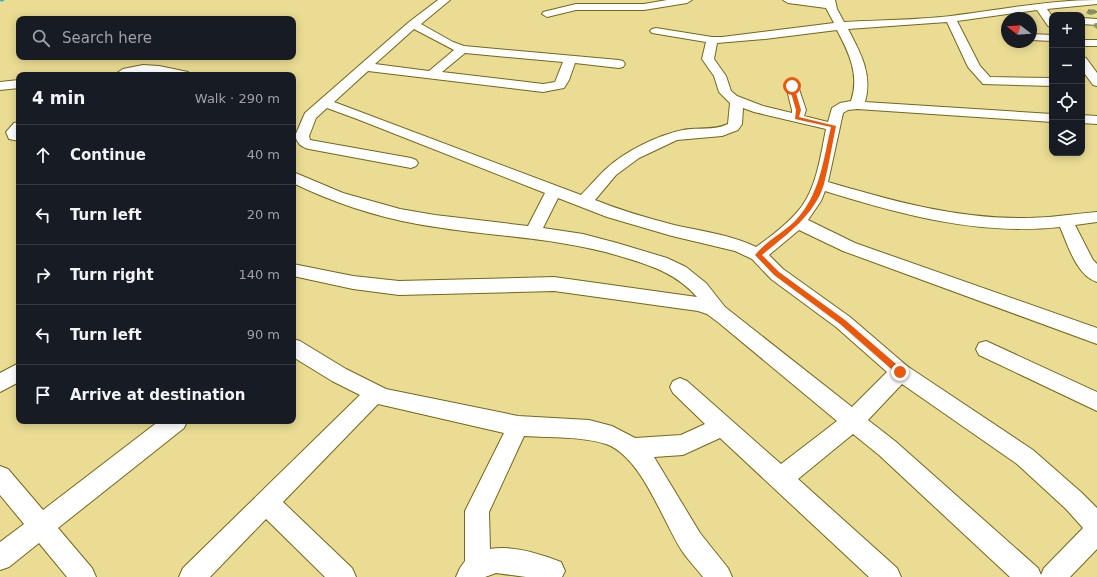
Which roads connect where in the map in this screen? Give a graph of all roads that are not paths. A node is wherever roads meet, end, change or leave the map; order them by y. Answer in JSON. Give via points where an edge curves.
{"nodes":[{"id":1,"x":444,"y":0,"type":"edge"},
{"id":2,"x":686,"y":0,"type":"edge"},
{"id":3,"x":788,"y":0,"type":"edge"},
{"id":4,"x":1023,"y":0,"type":"edge"},
{"id":5,"x":1097,"y":1,"type":"edge"},
{"id":6,"x":831,"y":3,"type":"edge"},
{"id":7,"x":1037,"y":6,"type":"junction"},
{"id":8,"x":547,"y":14,"type":"dead end"},
{"id":9,"x":950,"y":19,"type":"junction"},
{"id":10,"x":1049,"y":19,"type":"edge"},
{"id":11,"x":1085,"y":21,"type":"edge"},
{"id":12,"x":1097,"y":22,"type":"edge"},
{"id":13,"x":413,"y":24,"type":"junction"},
{"id":14,"x":840,"y":26,"type":"junction"},
{"id":15,"x":656,"y":31,"type":"dead end"},
{"id":16,"x":1037,"y":38,"type":"edge"},
{"id":17,"x":1049,"y":38,"type":"edge"},
{"id":18,"x":712,"y":40,"type":"junction"},
{"id":19,"x":1085,"y":42,"type":"edge"},
{"id":20,"x":1097,"y":43,"type":"edge"},
{"id":21,"x":462,"y":48,"type":"junction"},
{"id":22,"x":570,"y":60,"type":"junction"},
{"id":23,"x":619,"y":64,"type":"dead end"},
{"id":24,"x":1085,"y":65,"type":"edge"},
{"id":25,"x":366,"y":67,"type":"junction"},
{"id":26,"x":127,"y":72,"type":"edge"},
{"id":27,"x":169,"y":72,"type":"edge"},
{"id":28,"x":433,"y":74,"type":"junction"},
{"id":29,"x":1049,"y":82,"type":"edge"},
{"id":30,"x":1097,"y":82,"type":"edge"},
{"id":31,"x":16,"y":84,"type":"edge"},
{"id":32,"x":1085,"y":84,"type":"edge"},
{"id":33,"x":1097,"y":85,"type":"edge"},
{"id":34,"x":0,"y":86,"type":"edge"},
{"id":35,"x":792,"y":86,"type":"dead end"},
{"id":36,"x":738,"y":101,"type":"junction"},
{"id":37,"x":324,"y":103,"type":"junction"},
{"id":38,"x":857,"y":105,"type":"junction"},
{"id":39,"x":296,"y":117,"type":"edge"},
{"id":40,"x":796,"y":118,"type":"junction"},
{"id":41,"x":1049,"y":118,"type":"edge"},
{"id":42,"x":1085,"y":119,"type":"edge"},
{"id":43,"x":1097,"y":120,"type":"edge"},
{"id":44,"x":307,"y":121,"type":"junction"},
{"id":45,"x":833,"y":126,"type":"junction"},
{"id":46,"x":16,"y":129,"type":"edge"},
{"id":47,"x":16,"y":136,"type":"edge"},
{"id":48,"x":296,"y":138,"type":"edge"},
{"id":49,"x":410,"y":163,"type":"dead end"},
{"id":50,"x":296,"y":178,"type":"edge"},
{"id":51,"x":821,"y":185,"type":"junction"},
{"id":52,"x":554,"y":191,"type":"junction"},
{"id":53,"x":584,"y":202,"type":"junction"},
{"id":54,"x":1097,"y":217,"type":"edge"},
{"id":55,"x":1065,"y":220,"type":"junction"},
{"id":56,"x":797,"y":222,"type":"junction"},
{"id":57,"x":533,"y":232,"type":"junction"},
{"id":58,"x":758,"y":255,"type":"junction"},
{"id":59,"x":296,"y":271,"type":"edge"},
{"id":60,"x":1097,"y":275,"type":"edge"},
{"id":61,"x":718,"y":312,"type":"junction"},
{"id":62,"x":1097,"y":336,"type":"edge"},
{"id":63,"x":296,"y":348,"type":"edge"},
{"id":64,"x":986,"y":349,"type":"dead end"},
{"id":65,"x":900,"y":372,"type":"junction"},
{"id":66,"x":16,"y":374,"type":"edge"},
{"id":67,"x":0,"y":384,"type":"edge"},
{"id":68,"x":680,"y":387,"type":"dead end"},
{"id":69,"x":376,"y":394,"type":"junction"},
{"id":70,"x":1097,"y":402,"type":"edge"},
{"id":71,"x":854,"y":421,"type":"junction"},
{"id":72,"x":172,"y":424,"type":"edge"},
{"id":73,"x":518,"y":426,"type":"junction"},
{"id":74,"x":723,"y":426,"type":"junction"},
{"id":75,"x":633,"y":448,"type":"junction"},
{"id":76,"x":0,"y":477,"type":"edge"},
{"id":77,"x":780,"y":479,"type":"junction"},
{"id":78,"x":267,"y":503,"type":"junction"},
{"id":79,"x":1097,"y":525,"type":"edge"},
{"id":80,"x":40,"y":526,"type":"junction"},
{"id":81,"x":1097,"y":531,"type":"edge"},
{"id":82,"x":0,"y":558,"type":"edge"},
{"id":83,"x":473,"y":572,"type":"edge"},
{"id":84,"x":552,"y":572,"type":"dead end"},
{"id":85,"x":83,"y":577,"type":"edge"},
{"id":86,"x":192,"y":577,"type":"edge"},
{"id":87,"x":344,"y":577,"type":"edge"},
{"id":88,"x":719,"y":577,"type":"edge"},
{"id":89,"x":888,"y":577,"type":"edge"},
{"id":90,"x":1029,"y":577,"type":"edge"},
{"id":91,"x":1053,"y":577,"type":"edge"}],
"edges":[{"from":1,"to":13,"type":"street"},
{"from":2,"to":8,"type":"street","via":[[644,7],[576,7]]},
{"from":3,"to":6,"type":"street"},
{"from":4,"to":7,"type":"street"},
{"from":5,"to":7,"type":"street"},
{"from":6,"to":14,"type":"street"},
{"from":7,"to":9,"type":"street"},
{"from":7,"to":10,"type":"street"},
{"from":9,"to":14,"type":"street"},
{"from":9,"to":29,"type":"street","via":[[961,35],[972,66],[987,81]]},
{"from":11,"to":12,"type":"street"},
{"from":13,"to":21,"type":"street","via":[[449,44]]},
{"from":13,"to":25,"type":"street"},
{"from":14,"to":18,"type":"street"},
{"from":14,"to":38,"type":"street","via":[[859,67],[862,91]]},
{"from":15,"to":18,"type":"street"},
{"from":16,"to":17,"type":"street"},
{"from":18,"to":36,"type":"street","via":[[708,59],[720,76],[725,92]]},
{"from":19,"to":20,"type":"street"},
{"from":21,"to":22,"type":"street"},
{"from":21,"to":28,"type":"street"},
{"from":22,"to":23,"type":"street"},
{"from":22,"to":28,"type":"street","via":[[560,85],[553,87],[505,84]]},
{"from":24,"to":30,"type":"street"},
{"from":25,"to":28,"type":"street"},
{"from":25,"to":37,"type":"street"},
{"from":26,"to":27,"type":"street","via":[[148,68]]},
{"from":31,"to":34,"type":"street"},
{"from":32,"to":33,"type":"street"},
{"from":35,"to":40,"type":"street","via":[[798,110]]},
{"from":36,"to":40,"type":"street"},
{"from":36,"to":53,"type":"street","via":[[735,124],[728,131],[672,137],[634,155],[611,172]]},
{"from":37,"to":44,"type":"street"},
{"from":37,"to":52,"type":"street"},
{"from":38,"to":41,"type":"street"},
{"from":38,"to":45,"type":"street","via":[[840,108]]},
{"from":39,"to":44,"type":"street"},
{"from":40,"to":45,"type":"street"},
{"from":42,"to":43,"type":"street"},
{"from":44,"to":48,"type":"street"},
{"from":45,"to":51,"type":"street"},
{"from":46,"to":47,"type":"street","via":[[12,132]]},
{"from":48,"to":49,"type":"street","via":[[310,146]]},
{"from":50,"to":57,"type":"street","via":[[332,195],[376,209],[451,223]]},
{"from":51,"to":55,"type":"street","via":[[890,206],[936,216],[1025,224]]},
{"from":51,"to":56,"type":"street"},
{"from":52,"to":53,"type":"street"},
{"from":52,"to":57,"type":"street"},
{"from":53,"to":58,"type":"street","via":[[672,230],[741,247]]},
{"from":54,"to":55,"type":"street"},
{"from":55,"to":60,"type":"street","via":[[1086,264]]},
{"from":56,"to":58,"type":"street"},
{"from":56,"to":62,"type":"street","via":[[850,247]]},
{"from":57,"to":61,"type":"street","via":[[592,242],[668,265],[704,291]]},
{"from":58,"to":65,"type":"street","via":[[776,274],[843,322]]},
{"from":59,"to":61,"type":"street","via":[[330,279],[393,288],[554,284],[700,304]]},
{"from":61,"to":71,"type":"street"},
{"from":63,"to":69,"type":"street"},
{"from":64,"to":70,"type":"street"},
{"from":65,"to":71,"type":"street"},
{"from":65,"to":79,"type":"street","via":[[1025,457]]},
{"from":66,"to":67,"type":"street"},
{"from":68,"to":74,"type":"street"},
{"from":69,"to":73,"type":"street"},
{"from":69,"to":78,"type":"street"},
{"from":71,"to":77,"type":"street"},
{"from":71,"to":90,"type":"street"},
{"from":72,"to":80,"type":"street"},
{"from":73,"to":75,"type":"street","via":[[589,430],[612,436]]},
{"from":73,"to":83,"type":"street","via":[[476,511]]},
{"from":74,"to":75,"type":"street","via":[[683,445]]},
{"from":74,"to":77,"type":"street"},
{"from":75,"to":88,"type":"street","via":[[646,462],[691,542]]},
{"from":76,"to":80,"type":"street"},
{"from":77,"to":89,"type":"street"},
{"from":78,"to":86,"type":"street"},
{"from":78,"to":87,"type":"street"},
{"from":80,"to":82,"type":"street"},
{"from":80,"to":85,"type":"street"},
{"from":81,"to":91,"type":"street"},
{"from":83,"to":84,"type":"street","via":[[489,561],[503,560]]}]}
